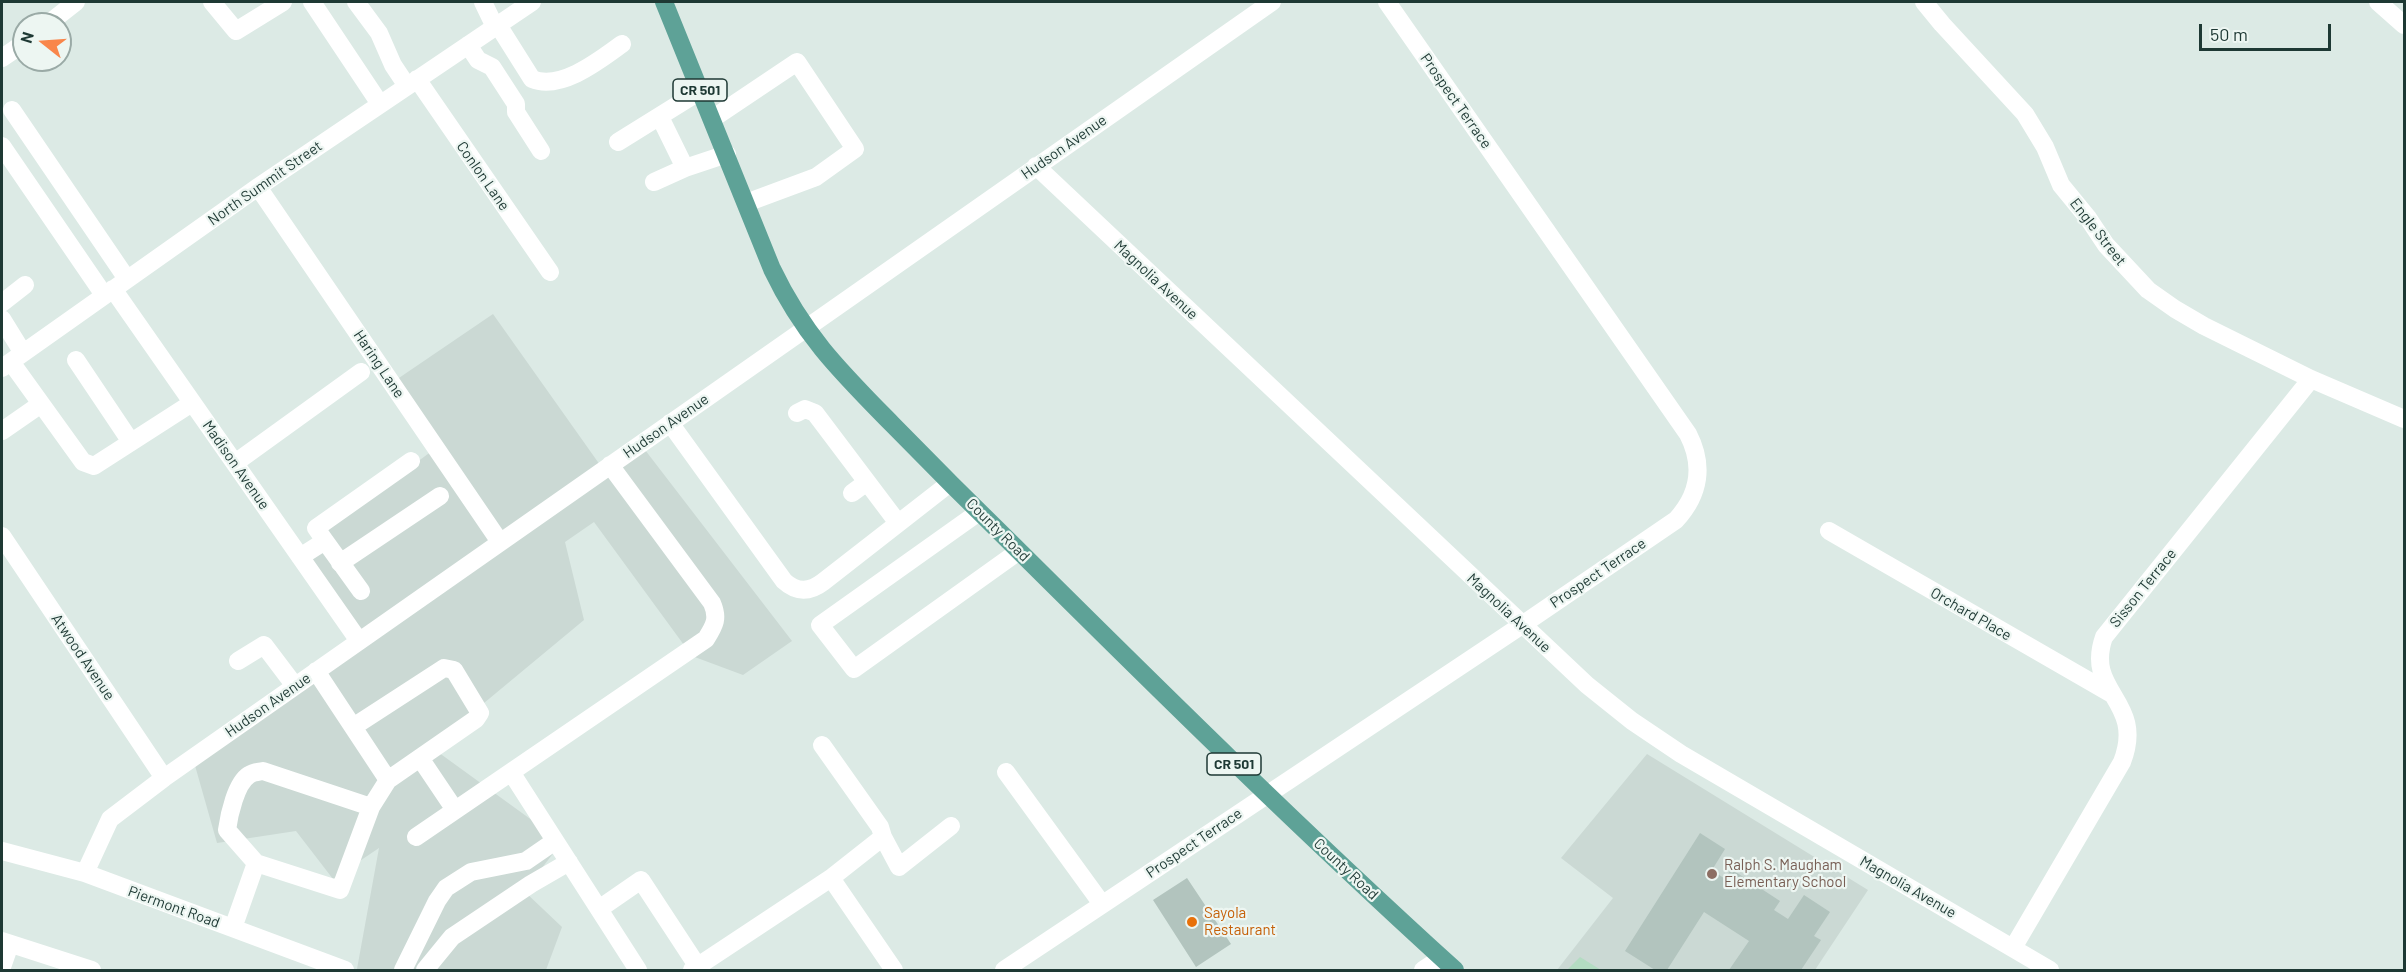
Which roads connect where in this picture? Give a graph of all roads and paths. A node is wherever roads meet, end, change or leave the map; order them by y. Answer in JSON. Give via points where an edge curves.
{"nodes":[{"id":1,"x":76,"y":2,"type":"edge"},
{"id":2,"x":212,"y":2,"type":"edge"},
{"id":3,"x":284,"y":2,"type":"edge"},
{"id":4,"x":312,"y":2,"type":"edge"},
{"id":5,"x":356,"y":2,"type":"edge"},
{"id":6,"x":483,"y":2,"type":"edge"},
{"id":7,"x":532,"y":2,"type":"edge"},
{"id":8,"x":664,"y":2,"type":"edge"},
{"id":9,"x":1272,"y":2,"type":"edge"},
{"id":10,"x":1387,"y":2,"type":"edge"},
{"id":11,"x":1924,"y":2,"type":"edge"},
{"id":12,"x":2379,"y":2,"type":"edge"},
{"id":13,"x":63,"y":12,"type":"edge"},
{"id":14,"x":2404,"y":25,"type":"edge"},
{"id":15,"x":496,"y":26,"type":"junction"},
{"id":16,"x":622,"y":44,"type":"dead end"},
{"id":17,"x":473,"y":52,"type":"junction"},
{"id":18,"x":412,"y":83,"type":"junction"},
{"id":19,"x":700,"y":91,"type":"junction"},
{"id":20,"x":380,"y":104,"type":"junction"},
{"id":21,"x":12,"y":110,"type":"dead end"},
{"id":22,"x":660,"y":117,"type":"junction"},
{"id":23,"x":712,"y":118,"type":"junction"},
{"id":24,"x":618,"y":142,"type":"dead end"},
{"id":25,"x":2,"y":146,"type":"edge"},
{"id":26,"x":541,"y":151,"type":"dead end"},
{"id":27,"x":727,"y":154,"type":"junction"},
{"id":28,"x":1036,"y":166,"type":"junction"},
{"id":29,"x":685,"y":168,"type":"junction"},
{"id":30,"x":654,"y":182,"type":"dead end"},
{"id":31,"x":258,"y":187,"type":"junction"},
{"id":32,"x":746,"y":203,"type":"junction"},
{"id":33,"x":549,"y":272,"type":"dead end"},
{"id":34,"x":25,"y":285,"type":"dead end"},
{"id":35,"x":115,"y":288,"type":"junction"},
{"id":36,"x":2,"y":303,"type":"edge"},
{"id":37,"x":2,"y":319,"type":"edge"},
{"id":38,"x":805,"y":328,"type":"junction"},
{"id":39,"x":76,"y":360,"type":"dead end"},
{"id":40,"x":12,"y":361,"type":"edge"},
{"id":41,"x":361,"y":372,"type":"dead end"},
{"id":42,"x":2311,"y":379,"type":"junction"},
{"id":43,"x":192,"y":403,"type":"junction"},
{"id":44,"x":41,"y":404,"type":"junction"},
{"id":45,"x":797,"y":413,"type":"dead end"},
{"id":46,"x":2404,"y":419,"type":"edge"},
{"id":47,"x":670,"y":423,"type":"junction"},
{"id":48,"x":2,"y":431,"type":"edge"},
{"id":49,"x":131,"y":442,"type":"junction"},
{"id":50,"x":411,"y":460,"type":"dead end"},
{"id":51,"x":235,"y":463,"type":"junction"},
{"id":52,"x":610,"y":465,"type":"junction"},
{"id":53,"x":867,"y":482,"type":"junction"},
{"id":54,"x":950,"y":483,"type":"junction"},
{"id":55,"x":852,"y":493,"type":"dead end"},
{"id":56,"x":440,"y":496,"type":"dead end"},
{"id":57,"x":980,"y":512,"type":"junction"},
{"id":58,"x":898,"y":523,"type":"junction"},
{"id":59,"x":1829,"y":531,"type":"dead end"},
{"id":60,"x":2,"y":536,"type":"edge"},
{"id":61,"x":325,"y":541,"type":"junction"},
{"id":62,"x":500,"y":542,"type":"junction"},
{"id":63,"x":1019,"y":550,"type":"junction"},
{"id":64,"x":300,"y":557,"type":"junction"},
{"id":65,"x":340,"y":563,"type":"junction"},
{"id":66,"x":361,"y":591,"type":"dead end"},
{"id":67,"x":1522,"y":625,"type":"junction"},
{"id":68,"x":359,"y":641,"type":"junction"},
{"id":69,"x":238,"y":661,"type":"dead end"},
{"id":70,"x":316,"y":671,"type":"junction"},
{"id":71,"x":295,"y":686,"type":"junction"},
{"id":72,"x":2114,"y":696,"type":"junction"},
{"id":73,"x":353,"y":727,"type":"junction"},
{"id":74,"x":822,"y":745,"type":"dead end"},
{"id":75,"x":420,"y":758,"type":"junction"},
{"id":76,"x":511,"y":772,"type":"junction"},
{"id":77,"x":1006,"y":772,"type":"dead end"},
{"id":78,"x":164,"y":778,"type":"junction"},
{"id":79,"x":388,"y":780,"type":"junction"},
{"id":80,"x":1266,"y":795,"type":"junction"},
{"id":81,"x":370,"y":807,"type":"junction"},
{"id":82,"x":455,"y":810,"type":"junction"},
{"id":83,"x":951,"y":826,"type":"dead end"},
{"id":84,"x":416,"y":837,"type":"dead end"},
{"id":85,"x":883,"y":837,"type":"junction"},
{"id":86,"x":555,"y":841,"type":"junction"},
{"id":87,"x":2,"y":851,"type":"edge"},
{"id":88,"x":569,"y":862,"type":"junction"},
{"id":89,"x":256,"y":863,"type":"junction"},
{"id":90,"x":501,"y":865,"type":"junction"},
{"id":91,"x":85,"y":873,"type":"junction"},
{"id":92,"x":831,"y":878,"type":"junction"},
{"id":93,"x":507,"y":900,"type":"junction"},
{"id":94,"x":1102,"y":904,"type":"junction"},
{"id":95,"x":599,"y":909,"type":"junction"},
{"id":96,"x":233,"y":928,"type":"junction"},
{"id":97,"x":6,"y":942,"type":"edge"},
{"id":98,"x":2013,"y":948,"type":"junction"},
{"id":99,"x":1442,"y":958,"type":"junction"},
{"id":100,"x":2,"y":967,"type":"edge"},
{"id":101,"x":695,"y":969,"type":"edge"},
{"id":102,"x":92,"y":970,"type":"edge"},
{"id":103,"x":345,"y":970,"type":"edge"},
{"id":104,"x":403,"y":970,"type":"edge"},
{"id":105,"x":425,"y":970,"type":"edge"},
{"id":106,"x":638,"y":970,"type":"edge"},
{"id":107,"x":894,"y":970,"type":"edge"},
{"id":108,"x":1004,"y":970,"type":"edge"},
{"id":109,"x":1423,"y":970,"type":"edge"},
{"id":110,"x":1455,"y":970,"type":"edge"},
{"id":111,"x":2050,"y":970,"type":"edge"}],
"edges":[{"from":1,"to":13,"type":"street"},
{"from":2,"to":3,"type":"street","via":[[236,31]]},
{"from":4,"to":20,"type":"street"},
{"from":5,"to":18,"type":"street","name":"Conlon Lane","via":[[379,33],[393,65]]},
{"from":6,"to":15,"type":"street"},
{"from":7,"to":15,"type":"street","name":"North Summit Street"},
{"from":8,"to":19,"type":"main road","name":"County Road","number":"CR 501"},
{"from":9,"to":28,"type":"street","name":"Hudson Avenue"},
{"from":10,"to":67,"type":"street","name":"Prospect Terrace","via":[[1695,448],[1698,471],[1694,494],[1676,520]]},
{"from":11,"to":42,"type":"street","name":"Engle Street","via":[[2025,114],[2061,185],[2124,267],[2175,309]]},
{"from":12,"to":14,"type":"street"},
{"from":15,"to":16,"type":"street","via":[[532,79],[543,82],[581,72]]},
{"from":15,"to":17,"type":"street","name":"North Summit Street"},
{"from":17,"to":18,"type":"street","name":"North Summit Street"},
{"from":17,"to":26,"type":"street","via":[[492,67]]},
{"from":18,"to":20,"type":"street","name":"North Summit Street"},
{"from":18,"to":33,"type":"street","name":"Conlon Lane"},
{"from":19,"to":22,"type":"street"},
{"from":19,"to":23,"type":"main road","name":"County Road","number":"CR 501"},
{"from":20,"to":31,"type":"street","name":"North Summit Street"},
{"from":21,"to":35,"type":"street"},
{"from":22,"to":24,"type":"street"},
{"from":22,"to":29,"type":"street"},
{"from":23,"to":27,"type":"main road","name":"County Road","number":"CR 501"},
{"from":23,"to":32,"type":"street","via":[[797,62],[855,149],[816,177]]},
{"from":25,"to":35,"type":"street"},
{"from":27,"to":29,"type":"street"},
{"from":27,"to":32,"type":"main road","name":"County Road","number":"CR 501"},
{"from":28,"to":38,"type":"street","name":"Hudson Avenue"},
{"from":28,"to":67,"type":"street","name":"Magnolia Avenue"},
{"from":29,"to":30,"type":"street"},
{"from":31,"to":35,"type":"street","name":"North Summit Street"},
{"from":31,"to":62,"type":"street","name":"Haring Lane"},
{"from":32,"to":38,"type":"main road","name":"County Road","number":"CR 501","via":[[784,295]]},
{"from":34,"to":36,"type":"street"},
{"from":35,"to":40,"type":"street","name":"North Summit Street"},
{"from":35,"to":43,"type":"street","name":"Madison Avenue"},
{"from":37,"to":40,"type":"street"},
{"from":38,"to":47,"type":"street","name":"Hudson Avenue"},
{"from":38,"to":54,"type":"main road","name":"County Road","number":"CR 501","via":[[826,356]]},
{"from":39,"to":49,"type":"street"},
{"from":40,"to":44,"type":"street"},
{"from":41,"to":51,"type":"street"},
{"from":42,"to":46,"type":"street","name":"Engle Street"},
{"from":42,"to":72,"type":"street","name":"Sisson Terrace","via":[[2104,637],[2098,663]]},
{"from":43,"to":49,"type":"street"},
{"from":43,"to":51,"type":"street","name":"Madison Avenue"},
{"from":44,"to":48,"type":"street"},
{"from":44,"to":49,"type":"street","via":[[83,462],[94,466]]},
{"from":45,"to":53,"type":"street","via":[[805,409],[815,413]]},
{"from":47,"to":52,"type":"street","name":"Hudson Avenue"},
{"from":47,"to":58,"type":"street","via":[[790,586],[798,590],[815,588]]},
{"from":50,"to":61,"type":"street","via":[[316,528]]},
{"from":51,"to":64,"type":"street","name":"Madison Avenue"},
{"from":52,"to":62,"type":"street","name":"Hudson Avenue"},
{"from":52,"to":76,"type":"street","via":[[712,603],[716,624],[706,639]]},
{"from":53,"to":55,"type":"street"},
{"from":53,"to":58,"type":"street"},
{"from":54,"to":57,"type":"main road","name":"County Road","number":"CR 501"},
{"from":54,"to":58,"type":"street"},
{"from":56,"to":65,"type":"street"},
{"from":57,"to":63,"type":"main road","name":"County Road","number":"CR 501"},
{"from":57,"to":63,"type":"street","via":[[820,625],[854,669]]},
{"from":59,"to":72,"type":"street","name":"Orchard Place"},
{"from":60,"to":78,"type":"street","name":"Atwood Avenue"},
{"from":61,"to":64,"type":"street"},
{"from":61,"to":65,"type":"street"},
{"from":62,"to":68,"type":"street","name":"Hudson Avenue"},
{"from":63,"to":80,"type":"main road","name":"County Road","number":"CR 501"},
{"from":64,"to":68,"type":"street","name":"Madison Avenue"},
{"from":65,"to":66,"type":"street"},
{"from":67,"to":80,"type":"street","name":"Prospect Terrace"},
{"from":67,"to":98,"type":"street","name":"Magnolia Avenue","via":[[1632,722],[1680,754]]},
{"from":68,"to":70,"type":"street","name":"Hudson Avenue"},
{"from":69,"to":71,"type":"street","via":[[264,645]]},
{"from":70,"to":71,"type":"street","name":"Hudson Avenue"},
{"from":70,"to":73,"type":"street"},
{"from":71,"to":78,"type":"street","name":"Hudson Avenue"},
{"from":72,"to":98,"type":"street","name":"Sisson Terrace","via":[[2129,732],[2122,762]]},
{"from":73,"to":75,"type":"street","via":[[444,668],[454,670],[480,713]]},
{"from":73,"to":79,"type":"street"},
{"from":74,"to":85,"type":"street","via":[[880,827]]},
{"from":75,"to":79,"type":"street"},
{"from":75,"to":82,"type":"street"},
{"from":76,"to":82,"type":"street"},
{"from":76,"to":86,"type":"street"},
{"from":77,"to":94,"type":"street"},
{"from":78,"to":91,"type":"street","name":"Hudson Avenue","via":[[111,819]]},
{"from":79,"to":81,"type":"street"},
{"from":80,"to":94,"type":"street","name":"Prospect Terrace"},
{"from":80,"to":99,"type":"main road","name":"County Road","number":"CR 501"},
{"from":81,"to":89,"type":"street","via":[[340,890]]},
{"from":81,"to":89,"type":"street","via":[[263,771],[251,773],[242,780],[227,830]]},
{"from":82,"to":84,"type":"street"},
{"from":83,"to":85,"type":"street","via":[[898,867]]},
{"from":85,"to":92,"type":"street"},
{"from":86,"to":88,"type":"street"},
{"from":86,"to":90,"type":"street","via":[[526,861]]},
{"from":87,"to":91,"type":"street","name":"Piermont Road"},
{"from":88,"to":93,"type":"street"},
{"from":88,"to":95,"type":"street"},
{"from":89,"to":96,"type":"street"},
{"from":90,"to":93,"type":"street"},
{"from":90,"to":104,"type":"street","via":[[471,872],[446,888]]},
{"from":91,"to":96,"type":"street","name":"Piermont Road"},
{"from":92,"to":101,"type":"street"},
{"from":92,"to":107,"type":"street"},
{"from":93,"to":105,"type":"street","via":[[452,937]]},
{"from":94,"to":108,"type":"street","name":"Prospect Terrace"},
{"from":95,"to":101,"type":"street","via":[[641,880]]},
{"from":95,"to":106,"type":"street"},
{"from":96,"to":103,"type":"street","name":"Piermont Road"},
{"from":97,"to":100,"type":"street"},
{"from":97,"to":102,"type":"street"},
{"from":98,"to":111,"type":"street","name":"Magnolia Avenue"},
{"from":99,"to":109,"type":"street"},
{"from":99,"to":110,"type":"main road","name":"County Road","number":"CR 501"}]}
